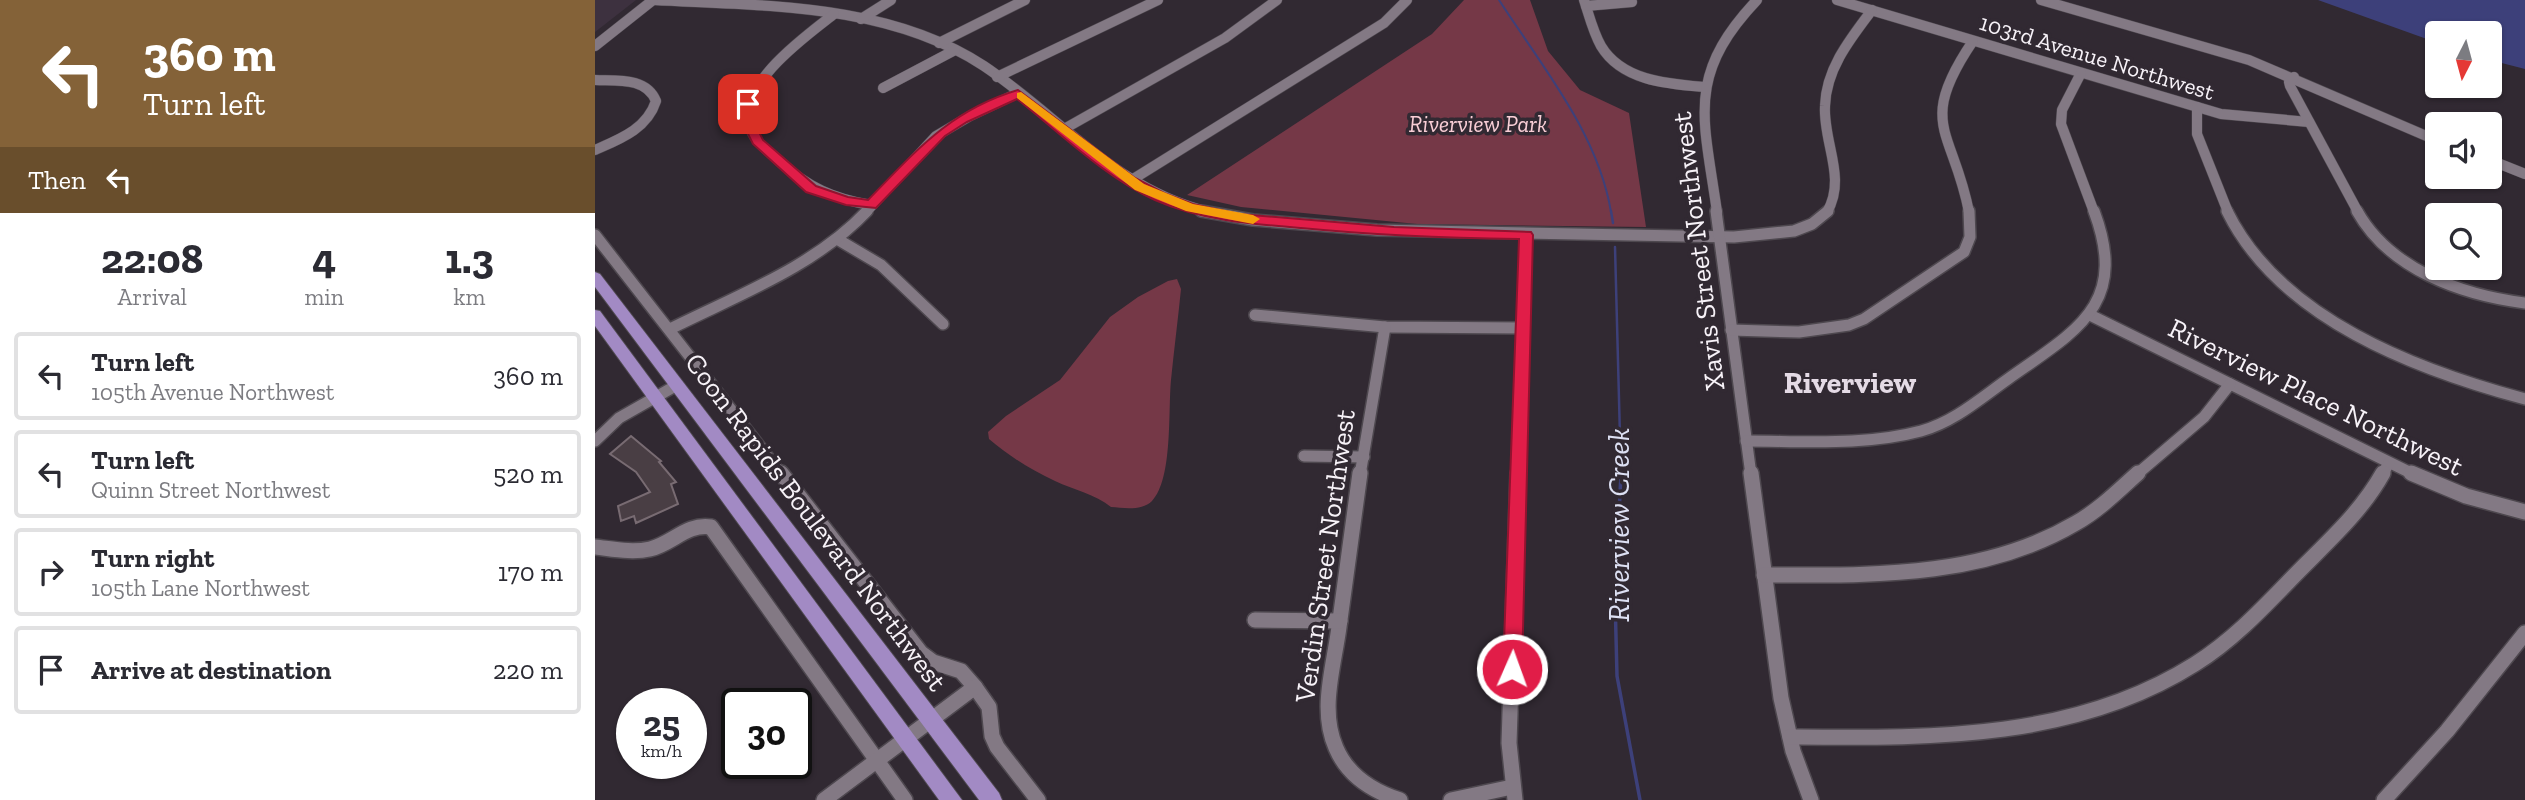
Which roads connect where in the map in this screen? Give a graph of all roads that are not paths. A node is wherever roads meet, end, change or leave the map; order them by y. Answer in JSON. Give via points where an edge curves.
{"nodes":[{"id":1,"x":654,"y":0,"type":"edge"},
{"id":2,"x":891,"y":0,"type":"edge"},
{"id":3,"x":1025,"y":0,"type":"edge"},
{"id":4,"x":1159,"y":0,"type":"edge"},
{"id":5,"x":1277,"y":0,"type":"edge"},
{"id":6,"x":1407,"y":0,"type":"edge"},
{"id":7,"x":1757,"y":0,"type":"edge"},
{"id":8,"x":1837,"y":0,"type":"edge"},
{"id":9,"x":2044,"y":0,"type":"edge"},
{"id":10,"x":1633,"y":2,"type":"dead end"},
{"id":11,"x":1585,"y":3,"type":"edge"},
{"id":12,"x":1872,"y":10,"type":"junction"},
{"id":13,"x":834,"y":14,"type":"junction"},
{"id":14,"x":861,"y":19,"type":"junction"},
{"id":15,"x":1973,"y":41,"type":"junction"},
{"id":16,"x":939,"y":43,"type":"junction"},
{"id":17,"x":595,"y":46,"type":"edge"},
{"id":18,"x":955,"y":50,"type":"junction"},
{"id":19,"x":2081,"y":73,"type":"junction"},
{"id":20,"x":997,"y":77,"type":"junction"},
{"id":21,"x":2294,"y":78,"type":"junction"},
{"id":22,"x":595,"y":80,"type":"edge"},
{"id":23,"x":1705,"y":87,"type":"junction"},
{"id":24,"x":883,"y":88,"type":"dead end"},
{"id":25,"x":1018,"y":93,"type":"junction"},
{"id":26,"x":2197,"y":107,"type":"junction"},
{"id":27,"x":2309,"y":122,"type":"junction"},
{"id":28,"x":1064,"y":129,"type":"junction"},
{"id":29,"x":2425,"y":135,"type":"edge"},
{"id":30,"x":595,"y":150,"type":"edge"},
{"id":31,"x":2502,"y":165,"type":"edge"},
{"id":32,"x":2525,"y":174,"type":"edge"},
{"id":33,"x":1130,"y":181,"type":"junction"},
{"id":34,"x":871,"y":205,"type":"junction"},
{"id":35,"x":595,"y":234,"type":"edge"},
{"id":36,"x":1527,"y":235,"type":"junction"},
{"id":37,"x":1718,"y":237,"type":"junction"},
{"id":38,"x":837,"y":239,"type":"junction"},
{"id":39,"x":595,"y":277,"type":"edge"},
{"id":40,"x":2525,"y":303,"type":"edge"},
{"id":41,"x":595,"y":315,"type":"edge"},
{"id":42,"x":1261,"y":315,"type":"dead end"},
{"id":43,"x":2090,"y":315,"type":"junction"},
{"id":44,"x":943,"y":324,"type":"dead end"},
{"id":45,"x":1385,"y":327,"type":"junction"},
{"id":46,"x":1523,"y":328,"type":"junction"},
{"id":47,"x":670,"y":329,"type":"junction"},
{"id":48,"x":1731,"y":331,"type":"junction"},
{"id":49,"x":2230,"y":384,"type":"junction"},
{"id":50,"x":677,"y":385,"type":"junction"},
{"id":51,"x":655,"y":397,"type":"junction"},
{"id":52,"x":2525,"y":399,"type":"edge"},
{"id":53,"x":595,"y":441,"type":"edge"},
{"id":54,"x":1746,"y":441,"type":"junction"},
{"id":55,"x":1304,"y":456,"type":"dead end"},
{"id":56,"x":1364,"y":457,"type":"junction"},
{"id":57,"x":2389,"y":463,"type":"junction"},
{"id":58,"x":2525,"y":512,"type":"edge"},
{"id":59,"x":664,"y":544,"type":"joint"},
{"id":60,"x":595,"y":547,"type":"edge"},
{"id":61,"x":1764,"y":575,"type":"junction"},
{"id":62,"x":1255,"y":620,"type":"dead end"},
{"id":63,"x":1340,"y":621,"type":"junction"},
{"id":64,"x":2525,"y":633,"type":"edge"},
{"id":65,"x":975,"y":687,"type":"junction"},
{"id":66,"x":931,"y":719,"type":"junction"},
{"id":67,"x":1790,"y":737,"type":"junction"},
{"id":68,"x":907,"y":738,"type":"junction"},
{"id":69,"x":877,"y":760,"type":"junction"},
{"id":70,"x":1514,"y":794,"type":"edge"},
{"id":71,"x":824,"y":800,"type":"edge"},
{"id":72,"x":905,"y":800,"type":"edge"},
{"id":73,"x":952,"y":800,"type":"edge"},
{"id":74,"x":992,"y":800,"type":"edge"},
{"id":75,"x":1038,"y":800,"type":"edge"},
{"id":76,"x":1400,"y":800,"type":"edge"},
{"id":77,"x":1451,"y":800,"type":"edge"},
{"id":78,"x":1811,"y":800,"type":"edge"},
{"id":79,"x":2384,"y":800,"type":"edge"}],
"edges":[{"from":1,"to":13,"type":"street"},
{"from":1,"to":17,"type":"street"},
{"from":2,"to":14,"type":"street"},
{"from":3,"to":16,"type":"street"},
{"from":4,"to":20,"type":"street"},
{"from":5,"to":28,"type":"street","via":[[1225,38]]},
{"from":6,"to":33,"type":"street","via":[[1384,23]]},
{"from":7,"to":23,"type":"street","name":"Xavis Street Northwest","via":[[1720,43]]},
{"from":8,"to":12,"type":"street","name":"103rd Avenue Northwest"},
{"from":9,"to":21,"type":"street","via":[[2231,54]]},
{"from":10,"to":11,"type":"street"},
{"from":11,"to":23,"type":"street","via":[[1602,47],[1613,61],[1654,80]]},
{"from":12,"to":15,"type":"street","name":"103rd Avenue Northwest"},
{"from":12,"to":37,"type":"street","via":[[1841,50],[1826,93],[1836,187],[1832,204],[1812,223],[1792,232]]},
{"from":13,"to":14,"type":"street"},
{"from":13,"to":34,"type":"street","via":[[758,84],[748,104],[747,120],[758,142],[811,189]]},
{"from":14,"to":16,"type":"street"},
{"from":15,"to":19,"type":"street","name":"103rd Avenue Northwest"},
{"from":15,"to":48,"type":"street","via":[[1949,77],[1941,113],[1971,226],[1963,252],[1856,323],[1818,330]]},
{"from":16,"to":18,"type":"street"},
{"from":18,"to":20,"type":"street"},
{"from":18,"to":24,"type":"street"},
{"from":19,"to":26,"type":"street","name":"103rd Avenue Northwest"},
{"from":19,"to":43,"type":"street","via":[[2061,119],[2106,251],[2105,281]]},
{"from":20,"to":25,"type":"street"},
{"from":21,"to":27,"type":"street","via":[[2290,86]]},
{"from":21,"to":29,"type":"street"},
{"from":22,"to":30,"type":"street","via":[[642,85],[652,90],[656,101],[640,125]]},
{"from":23,"to":37,"type":"street","name":"Xavis Street Northwest","via":[[1704,118]]},
{"from":25,"to":28,"type":"street"},
{"from":25,"to":34,"type":"street","via":[[941,133]]},
{"from":26,"to":27,"type":"street","name":"103rd Avenue Northwest","via":[[2231,116]]},
{"from":26,"to":52,"type":"street","via":[[2193,124],[2231,218],[2257,256],[2287,284],[2330,317],[2393,353]]},
{"from":27,"to":40,"type":"street","via":[[2363,220],[2390,251],[2453,286]]},
{"from":28,"to":33,"type":"street"},
{"from":31,"to":32,"type":"street"},
{"from":33,"to":36,"type":"street","via":[[1180,205],[1239,218],[1402,233]]},
{"from":34,"to":38,"type":"street"},
{"from":35,"to":47,"type":"street"},
{"from":36,"to":37,"type":"street"},
{"from":36,"to":46,"type":"street"},
{"from":37,"to":48,"type":"street","name":"Xavis Street Northwest"},
{"from":38,"to":44,"type":"street","via":[[875,260]]},
{"from":38,"to":47,"type":"street","via":[[798,265]]},
{"from":39,"to":50,"type":"main road","name":"Coon Rapids Boulevard Northwest"},
{"from":41,"to":51,"type":"main road","name":"Coon Rapids Boulevard Northwest"},
{"from":42,"to":45,"type":"street"},
{"from":43,"to":49,"type":"street","name":"Riverview Place Northwest"},
{"from":43,"to":54,"type":"street","via":[[1972,406],[1924,430],[1858,441]]},
{"from":45,"to":46,"type":"street"},
{"from":45,"to":56,"type":"street","name":"Verdin Street Northwest"},
{"from":46,"to":70,"type":"street","via":[[1509,743]]},
{"from":47,"to":65,"type":"street","via":[[921,653],[961,671]]},
{"from":48,"to":54,"type":"street","name":"Xavis Street Northwest"},
{"from":49,"to":57,"type":"street","name":"Riverview Place Northwest"},
{"from":49,"to":61,"type":"street","via":[[2208,413],[2089,514],[2035,543],[1989,559],[1925,572]]},
{"from":50,"to":51,"type":"street"},
{"from":50,"to":66,"type":"main road","name":"Coon Rapids Boulevard Northwest"},
{"from":51,"to":53,"type":"street","via":[[619,418]]},
{"from":51,"to":68,"type":"main road","name":"Coon Rapids Boulevard Northwest"},
{"from":54,"to":61,"type":"street","name":"Xavis Street Northwest"},
{"from":55,"to":56,"type":"street"},
{"from":56,"to":63,"type":"street","name":"Verdin Street Northwest"},
{"from":57,"to":58,"type":"street","name":"Riverview Place Northwest","via":[[2454,492]]},
{"from":57,"to":67,"type":"street","via":[[2362,507],[2253,619],[2193,665],[2139,694],[2078,716],[2011,731],[1931,738]]},
{"from":59,"to":60,"type":"street","via":[[630,551]]},
{"from":59,"to":69,"type":"street","via":[[704,525],[717,532]]},
{"from":61,"to":67,"type":"street","name":"Xavis Street Northwest"},
{"from":62,"to":63,"type":"street"},
{"from":63,"to":76,"type":"street","name":"Verdin Street Northwest","via":[[1329,720],[1333,742],[1351,773],[1366,786]]},
{"from":64,"to":79,"type":"street","via":[[2448,732]]},
{"from":65,"to":66,"type":"street"},
{"from":65,"to":75,"type":"street","via":[[989,708],[997,747]]},
{"from":66,"to":68,"type":"street"},
{"from":66,"to":74,"type":"main road","name":"Coon Rapids Boulevard Northwest"},
{"from":67,"to":78,"type":"street","name":"Xavis Street Northwest"},
{"from":68,"to":69,"type":"street"},
{"from":68,"to":73,"type":"main road","name":"Coon Rapids Boulevard Northwest"},
{"from":69,"to":71,"type":"street"},
{"from":69,"to":72,"type":"street"},
{"from":70,"to":77,"type":"street"}]}
